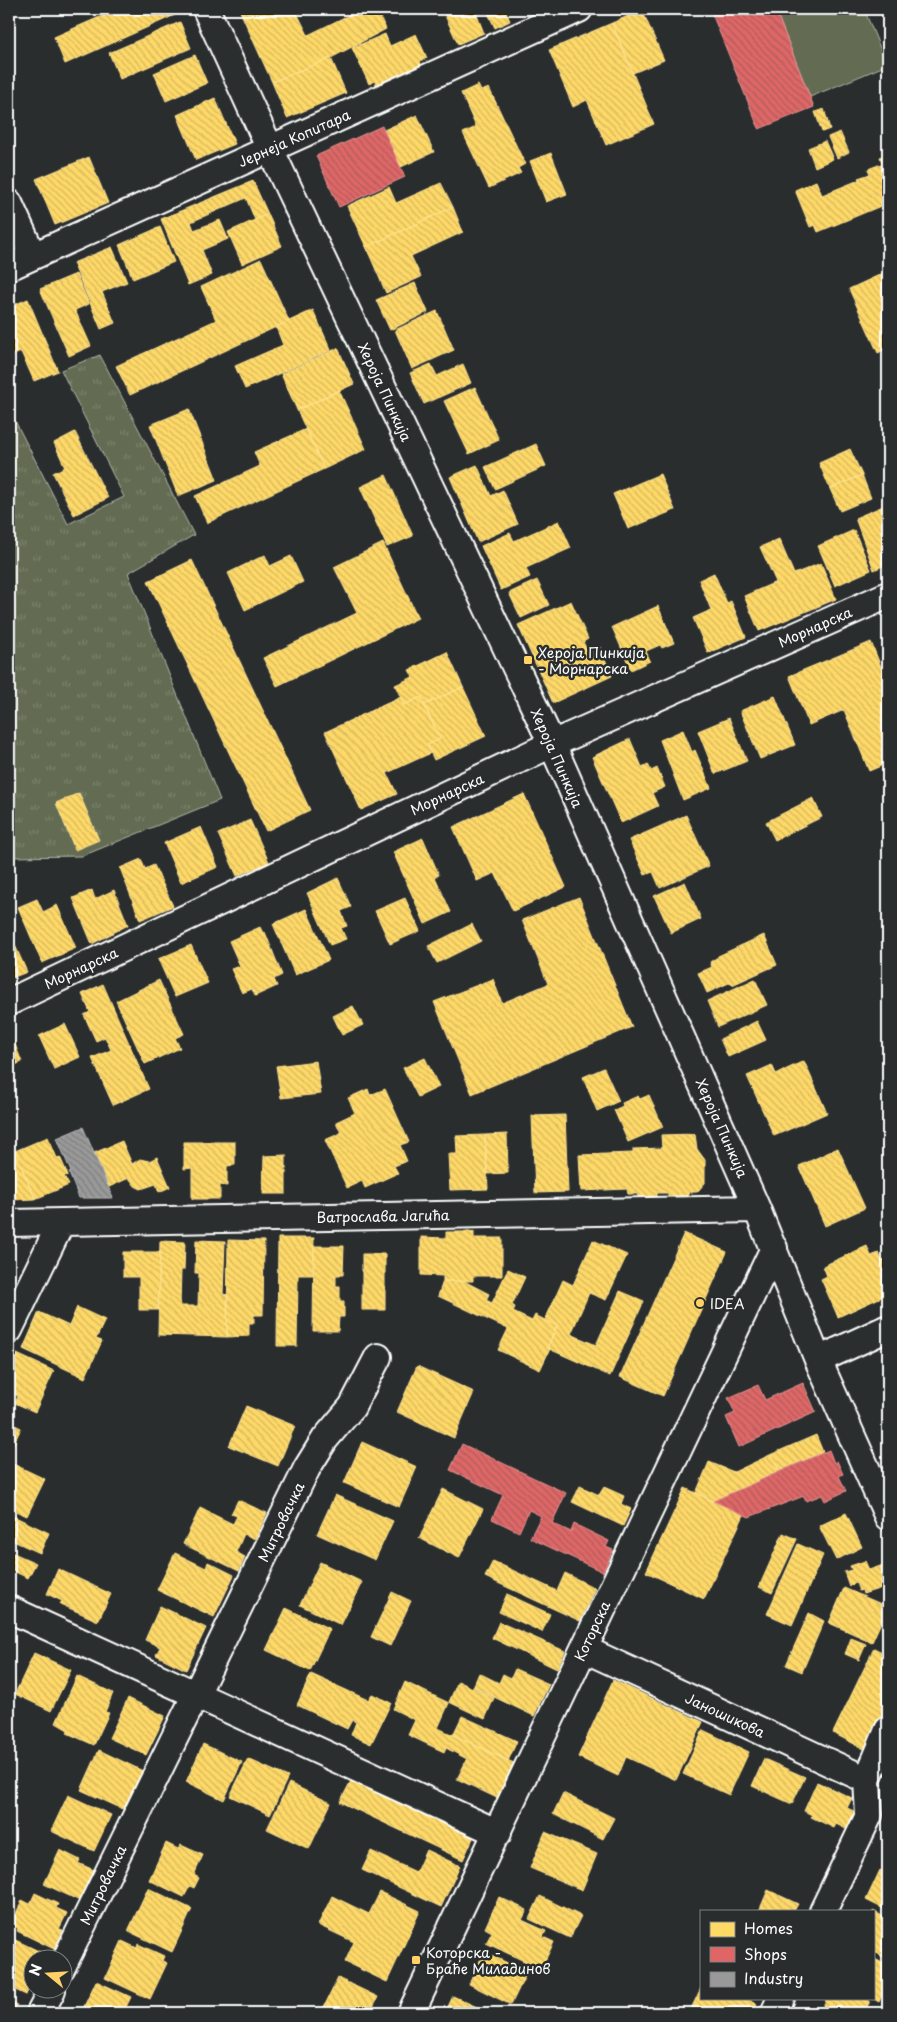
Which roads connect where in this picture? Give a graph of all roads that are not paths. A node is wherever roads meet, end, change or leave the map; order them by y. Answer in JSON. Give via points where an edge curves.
{"nodes":[{"id":1,"x":206,"y":9,"type":"edge"},
{"id":2,"x":579,"y":9,"type":"edge"},
{"id":3,"x":270,"y":149,"type":"junction"},
{"id":4,"x":9,"y":203,"type":"edge"},
{"id":5,"x":33,"y":256,"type":"junction"},
{"id":6,"x":9,"y":267,"type":"edge"},
{"id":7,"x":888,"y":595,"type":"edge"},
{"id":8,"x":552,"y":744,"type":"junction"},
{"id":9,"x":9,"y":1002,"type":"edge"},
{"id":10,"x":757,"y":1209,"type":"junction"},
{"id":11,"x":9,"y":1223,"type":"edge"},
{"id":12,"x":61,"y":1223,"type":"junction"},
{"id":13,"x":774,"y":1248,"type":"junction"},
{"id":14,"x":888,"y":1328,"type":"edge"},
{"id":15,"x":9,"y":1330,"type":"edge"},
{"id":16,"x":378,"y":1357,"type":"dead end"},
{"id":17,"x":818,"y":1360,"type":"junction"},
{"id":18,"x":888,"y":1517,"type":"edge"},
{"id":19,"x":9,"y":1609,"type":"edge"},
{"id":20,"x":584,"y":1649,"type":"junction"},
{"id":21,"x":195,"y":1694,"type":"junction"},
{"id":22,"x":888,"y":1730,"type":"edge"},
{"id":23,"x":867,"y":1780,"type":"junction"},
{"id":24,"x":498,"y":1833,"type":"junction"},
{"id":25,"x":823,"y":1910,"type":"edge"},
{"id":26,"x":70,"y":1950,"type":"edge"},
{"id":27,"x":47,"y":2000,"type":"edge"},
{"id":28,"x":780,"y":2000,"type":"edge"},
{"id":29,"x":40,"y":2013,"type":"edge"},
{"id":30,"x":411,"y":2013,"type":"edge"},
{"id":31,"x":774,"y":2013,"type":"edge"}],
"edges":[{"from":1,"to":3,"type":"street","name":"Хероја Пинкија"},
{"from":2,"to":3,"type":"street","name":"Јернеја Копитара"},
{"from":3,"to":5,"type":"street","name":"Јернеја Копитара"},
{"from":3,"to":8,"type":"street","name":"Хероја Пинкија"},
{"from":4,"to":5,"type":"street"},
{"from":5,"to":6,"type":"street","name":"Јернеја Копитара"},
{"from":7,"to":8,"type":"street","name":"Морнарска"},
{"from":8,"to":9,"type":"street","name":"Морнарска"},
{"from":8,"to":10,"type":"street","name":"Хероја Пинкија"},
{"from":10,"to":12,"type":"street","name":"Ватрослава Јагића"},
{"from":10,"to":13,"type":"street","name":"Хероја Пинкија"},
{"from":11,"to":12,"type":"street","name":"Ватрослава Јагића"},
{"from":12,"to":15,"type":"street"},
{"from":13,"to":17,"type":"street","name":"Хероја Пинкија"},
{"from":13,"to":20,"type":"street","name":"Которска"},
{"from":14,"to":17,"type":"street"},
{"from":16,"to":21,"type":"street","name":"Митровачка","via":[[352,1407],[308,1468]]},
{"from":17,"to":18,"type":"street","name":"Хероја Пинкија"},
{"from":19,"to":21,"type":"street"},
{"from":20,"to":23,"type":"street","name":"Јаношикова"},
{"from":20,"to":24,"type":"street","name":"Которска"},
{"from":21,"to":24,"type":"street"},
{"from":21,"to":26,"type":"street","name":"Митровачка"},
{"from":22,"to":23,"type":"street"},
{"from":23,"to":25,"type":"street","via":[[870,1815]]},
{"from":24,"to":30,"type":"street","name":"Которска"},
{"from":27,"to":29,"type":"street"},
{"from":28,"to":31,"type":"street"}]}
